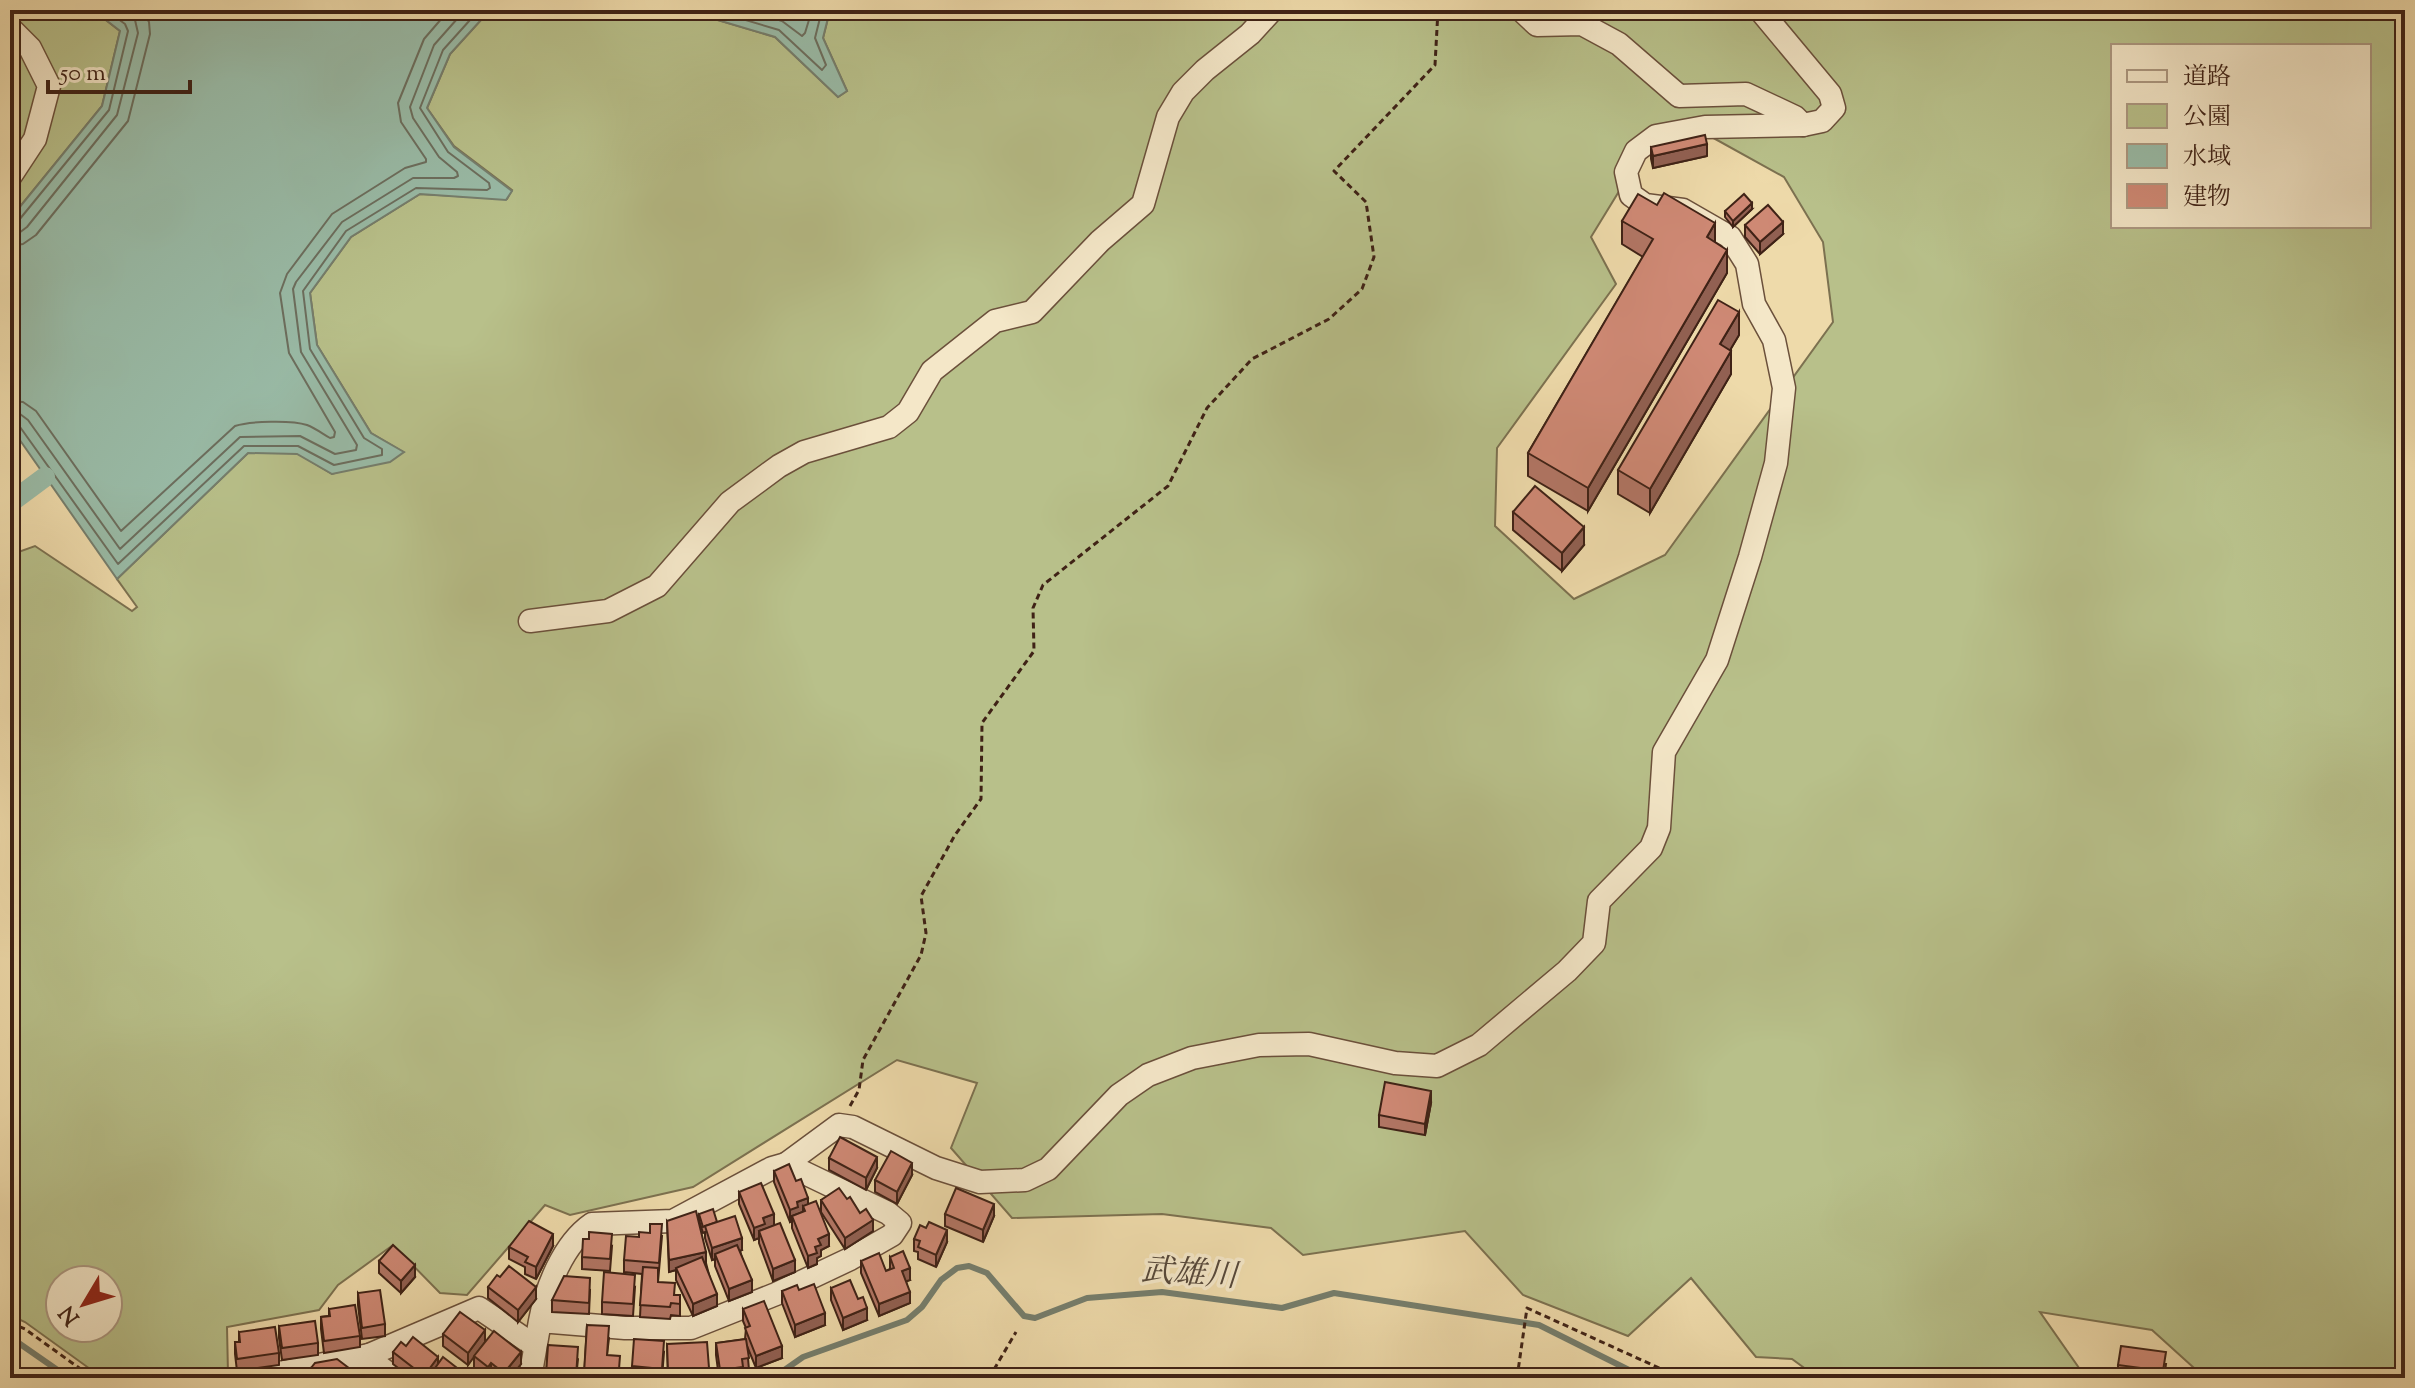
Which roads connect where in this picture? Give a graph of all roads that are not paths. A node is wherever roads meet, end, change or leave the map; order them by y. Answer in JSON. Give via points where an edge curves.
{"nodes":[{"id":1,"x":1272,"y":10,"type":"edge"},
{"id":2,"x":1521,"y":10,"type":"edge"},
{"id":3,"x":1760,"y":10,"type":"edge"},
{"id":4,"x":10,"y":28,"type":"edge"},
{"id":5,"x":1803,"y":125,"type":"junction"},
{"id":6,"x":10,"y":177,"type":"edge"},
{"id":7,"x":530,"y":621,"type":"dead end"},
{"id":8,"x":786,"y":1164,"type":"junction"},
{"id":9,"x":540,"y":1321,"type":"junction"},
{"id":10,"x":535,"y":1346,"type":"junction"},
{"id":11,"x":369,"y":1355,"type":"junction"},
{"id":12,"x":254,"y":1378,"type":"edge"},
{"id":13,"x":394,"y":1378,"type":"edge"},
{"id":14,"x":530,"y":1378,"type":"edge"}],
"edges":[{"from":1,"to":7,"type":"street","via":[[1183,92],[1168,117],[1143,204],[1032,312],[995,321],[932,371],[908,412],[889,427],[804,452],[754,484],[730,502],[657,586],[608,611]]},
{"from":2,"to":5,"type":"street","via":[[1537,25],[1582,24],[1619,44],[1679,96],[1746,94]]},
{"from":3,"to":5,"type":"street","via":[[1830,94],[1834,108],[1822,121]]},
{"from":4,"to":6,"type":"street","via":[[30,48],[49,86],[35,139]]},
{"from":5,"to":8,"type":"street","via":[[1705,127],[1656,136],[1636,151],[1626,172],[1631,195],[1645,205],[1683,210],[1730,237],[1747,264],[1754,304],[1774,340],[1784,388],[1776,463],[1717,660],[1664,752],[1659,828],[1651,848],[1599,901],[1594,943],[1567,971],[1479,1045],[1437,1066],[1395,1063],[1309,1044],[1259,1045],[1192,1058],[1148,1075],[1119,1095],[1048,1169],[1025,1180],[980,1182],[839,1125]]},
{"from":8,"to":9,"type":"street","via":[[673,1221],[592,1224],[563,1258]]},
{"from":8,"to":9,"type":"street","via":[[900,1223],[892,1235],[850,1259],[691,1328]]},
{"from":9,"to":10,"type":"street"},
{"from":10,"to":11,"type":"street","via":[[479,1308]]},
{"from":10,"to":14,"type":"street"},
{"from":11,"to":12,"type":"street"},
{"from":11,"to":13,"type":"street"}]}
